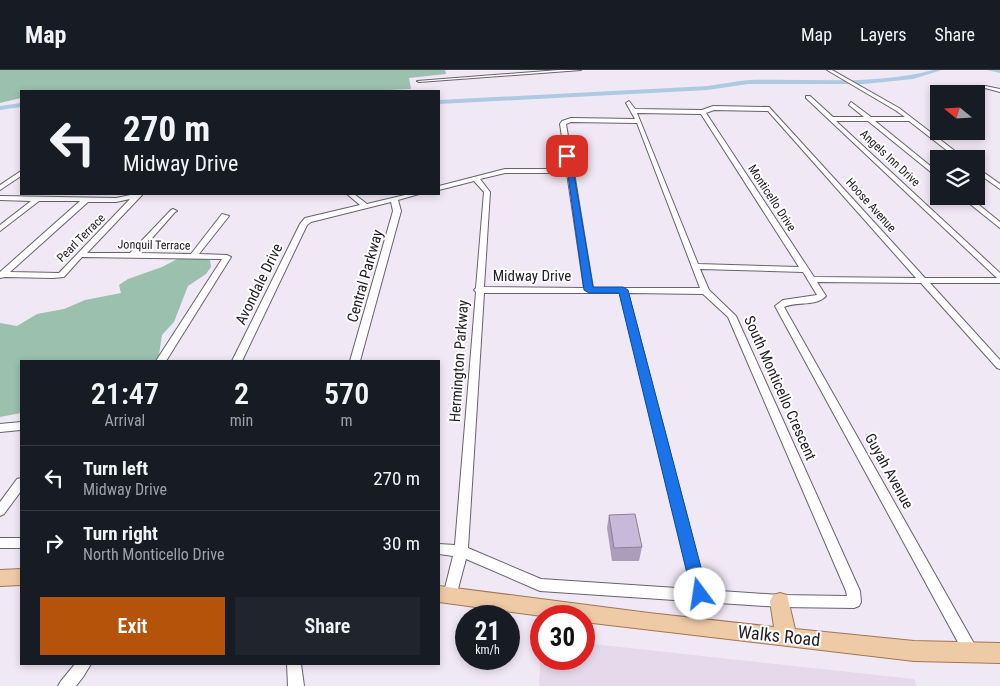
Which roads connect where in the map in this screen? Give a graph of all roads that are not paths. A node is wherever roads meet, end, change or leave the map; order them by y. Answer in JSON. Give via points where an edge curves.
{"nodes":[{"id":1,"x":458,"y":70,"type":"edge"},
{"id":2,"x":500,"y":70,"type":"edge"},
{"id":3,"x":579,"y":70,"type":"edge"},
{"id":4,"x":829,"y":70,"type":"edge"},
{"id":5,"x":545,"y":71,"type":"edge"},
{"id":6,"x":504,"y":76,"type":"junction"},
{"id":7,"x":461,"y":77,"type":"junction"},
{"id":8,"x":420,"y":81,"type":"dead end"},
{"id":9,"x":987,"y":87,"type":"dead end"},
{"id":10,"x":1000,"y":90,"type":"edge"},
{"id":11,"x":808,"y":97,"type":"dead end"},
{"id":12,"x":851,"y":104,"type":"dead end"},
{"id":13,"x":703,"y":112,"type":"junction"},
{"id":14,"x":832,"y":119,"type":"junction"},
{"id":15,"x":870,"y":119,"type":"junction"},
{"id":16,"x":909,"y":119,"type":"junction"},
{"id":17,"x":639,"y":121,"type":"junction"},
{"id":18,"x":950,"y":150,"type":"edge"},
{"id":19,"x":930,"y":169,"type":"edge"},
{"id":20,"x":570,"y":171,"type":"junction"},
{"id":21,"x":20,"y":174,"type":"edge"},
{"id":22,"x":985,"y":176,"type":"edge"},
{"id":23,"x":475,"y":178,"type":"junction"},
{"id":24,"x":1000,"y":187,"type":"edge"},
{"id":25,"x":0,"y":188,"type":"edge"},
{"id":26,"x":440,"y":188,"type":"edge"},
{"id":27,"x":136,"y":195,"type":"edge"},
{"id":28,"x":139,"y":195,"type":"edge"},
{"id":29,"x":351,"y":195,"type":"edge"},
{"id":30,"x":412,"y":195,"type":"edge"},
{"id":31,"x":0,"y":198,"type":"edge"},
{"id":32,"x":38,"y":198,"type":"junction"},
{"id":33,"x":86,"y":200,"type":"junction"},
{"id":34,"x":394,"y":200,"type":"junction"},
{"id":35,"x":364,"y":205,"type":"junction"},
{"id":36,"x":974,"y":205,"type":"edge"},
{"id":37,"x":173,"y":211,"type":"dead end"},
{"id":38,"x":225,"y":216,"type":"dead end"},
{"id":39,"x":1000,"y":226,"type":"edge"},
{"id":40,"x":0,"y":229,"type":"edge"},
{"id":41,"x":81,"y":254,"type":"junction"},
{"id":42,"x":132,"y":256,"type":"junction"},
{"id":43,"x":193,"y":257,"type":"junction"},
{"id":44,"x":697,"y":266,"type":"junction"},
{"id":45,"x":805,"y":270,"type":"junction"},
{"id":46,"x":1,"y":275,"type":"edge"},
{"id":47,"x":1000,"y":277,"type":"edge"},
{"id":48,"x":811,"y":279,"type":"junction"},
{"id":49,"x":923,"y":280,"type":"junction"},
{"id":50,"x":1000,"y":281,"type":"edge"},
{"id":51,"x":478,"y":290,"type":"junction"},
{"id":52,"x":589,"y":290,"type":"junction"},
{"id":53,"x":623,"y":290,"type":"junction"},
{"id":54,"x":705,"y":291,"type":"junction"},
{"id":55,"x":779,"y":306,"type":"joint"},
{"id":56,"x":162,"y":360,"type":"edge"},
{"id":57,"x":237,"y":360,"type":"edge"},
{"id":58,"x":355,"y":360,"type":"edge"},
{"id":59,"x":1000,"y":366,"type":"edge"},
{"id":60,"x":20,"y":426,"type":"edge"},
{"id":61,"x":0,"y":428,"type":"edge"},
{"id":62,"x":20,"y":483,"type":"edge"},
{"id":63,"x":0,"y":511,"type":"edge"},
{"id":64,"x":0,"y":543,"type":"edge"},
{"id":65,"x":20,"y":544,"type":"edge"},
{"id":66,"x":440,"y":549,"type":"edge"},
{"id":67,"x":461,"y":551,"type":"junction"},
{"id":68,"x":20,"y":577,"type":"edge"},
{"id":69,"x":0,"y":578,"type":"edge"},
{"id":70,"x":700,"y":594,"type":"junction"},
{"id":71,"x":444,"y":595,"type":"edge"},
{"id":72,"x":780,"y":601,"type":"junction"},
{"id":73,"x":786,"y":636,"type":"junction"},
{"id":74,"x":971,"y":652,"type":"junction"},
{"id":75,"x":1000,"y":653,"type":"edge"},
{"id":76,"x":82,"y":665,"type":"edge"},
{"id":77,"x":294,"y":665,"type":"edge"},
{"id":78,"x":66,"y":686,"type":"edge"},
{"id":79,"x":296,"y":686,"type":"edge"}],
"edges":[{"from":1,"to":7,"type":"street"},
{"from":2,"to":6,"type":"street"},
{"from":3,"to":5,"type":"street"},
{"from":4,"to":16,"type":"street"},
{"from":5,"to":6,"type":"street"},
{"from":6,"to":7,"type":"street"},
{"from":7,"to":8,"type":"street"},
{"from":9,"to":10,"type":"street"},
{"from":11,"to":14,"type":"street","name":"Angels Inn Drive"},
{"from":12,"to":15,"type":"street"},
{"from":13,"to":17,"type":"street","name":"South Monticello Crescent","via":[[631,107]]},
{"from":13,"to":45,"type":"street","name":"Monticello Drive"},
{"from":13,"to":49,"type":"street","name":"Hoose Avenue","via":[[713,108],[769,109]]},
{"from":14,"to":15,"type":"street"},
{"from":14,"to":47,"type":"street","name":"Angels Inn Drive"},
{"from":15,"to":16,"type":"street"},
{"from":15,"to":19,"type":"street"},
{"from":16,"to":18,"type":"street"},
{"from":17,"to":20,"type":"street","via":[[564,122]]},
{"from":17,"to":44,"type":"street","name":"South Monticello Crescent"},
{"from":20,"to":23,"type":"street","via":[[506,171]]},
{"from":20,"to":52,"type":"street"},
{"from":21,"to":25,"type":"street"},
{"from":22,"to":24,"type":"street"},
{"from":23,"to":26,"type":"street"},
{"from":23,"to":51,"type":"street","name":"Hermington Parkway","via":[[487,192]]},
{"from":27,"to":33,"type":"street","via":[[116,200]]},
{"from":28,"to":41,"type":"street","name":"Pearl Terrace"},
{"from":29,"to":35,"type":"street"},
{"from":30,"to":34,"type":"street"},
{"from":31,"to":32,"type":"street"},
{"from":32,"to":33,"type":"street"},
{"from":32,"to":40,"type":"street"},
{"from":33,"to":46,"type":"street"},
{"from":34,"to":35,"type":"street"},
{"from":34,"to":58,"type":"street","name":"Central Parkway","via":[[398,211]]},
{"from":35,"to":57,"type":"street","name":"Avondale Drive","via":[[308,220],[304,224]]},
{"from":36,"to":39,"type":"street"},
{"from":37,"to":42,"type":"street"},
{"from":38,"to":43,"type":"street"},
{"from":41,"to":42,"type":"street","name":"Jonquil Terrace"},
{"from":41,"to":46,"type":"street","name":"Pearl Terrace","via":[[60,275]]},
{"from":42,"to":43,"type":"street","name":"Jonquil Terrace"},
{"from":43,"to":56,"type":"street","name":"Jonquil Terrace","via":[[227,257]]},
{"from":44,"to":45,"type":"street"},
{"from":44,"to":54,"type":"street","name":"South Monticello Crescent"},
{"from":45,"to":48,"type":"street","name":"Monticello Drive"},
{"from":48,"to":49,"type":"street"},
{"from":48,"to":55,"type":"street","name":"Monticello Drive","via":[[822,296]]},
{"from":49,"to":50,"type":"street"},
{"from":49,"to":59,"type":"street","name":"Hoose Avenue"},
{"from":51,"to":52,"type":"street","name":"Midway Drive"},
{"from":51,"to":67,"type":"street","name":"Hermington Parkway"},
{"from":52,"to":53,"type":"street","name":"Midway Drive"},
{"from":53,"to":54,"type":"street","name":"Midway Drive"},
{"from":53,"to":70,"type":"street"},
{"from":54,"to":72,"type":"street","name":"South Monticello Crescent","via":[[732,316],[853,591],[854,602]]},
{"from":55,"to":74,"type":"street","name":"Guyah Avenue"},
{"from":60,"to":61,"type":"street"},
{"from":62,"to":63,"type":"street"},
{"from":64,"to":65,"type":"street"},
{"from":66,"to":67,"type":"street"},
{"from":67,"to":70,"type":"street","via":[[540,584]]},
{"from":67,"to":71,"type":"street","name":"Hermington Parkway"},
{"from":68,"to":69,"type":"main road"},
{"from":70,"to":72,"type":"street"},
{"from":71,"to":73,"type":"main road","name":"Walks Road"},
{"from":72,"to":73,"type":"main road"},
{"from":73,"to":74,"type":"main road","name":"Walks Road","via":[[914,651]]},
{"from":74,"to":75,"type":"main road","name":"Walks Road"},
{"from":76,"to":78,"type":"street"},
{"from":77,"to":79,"type":"street"}]}
